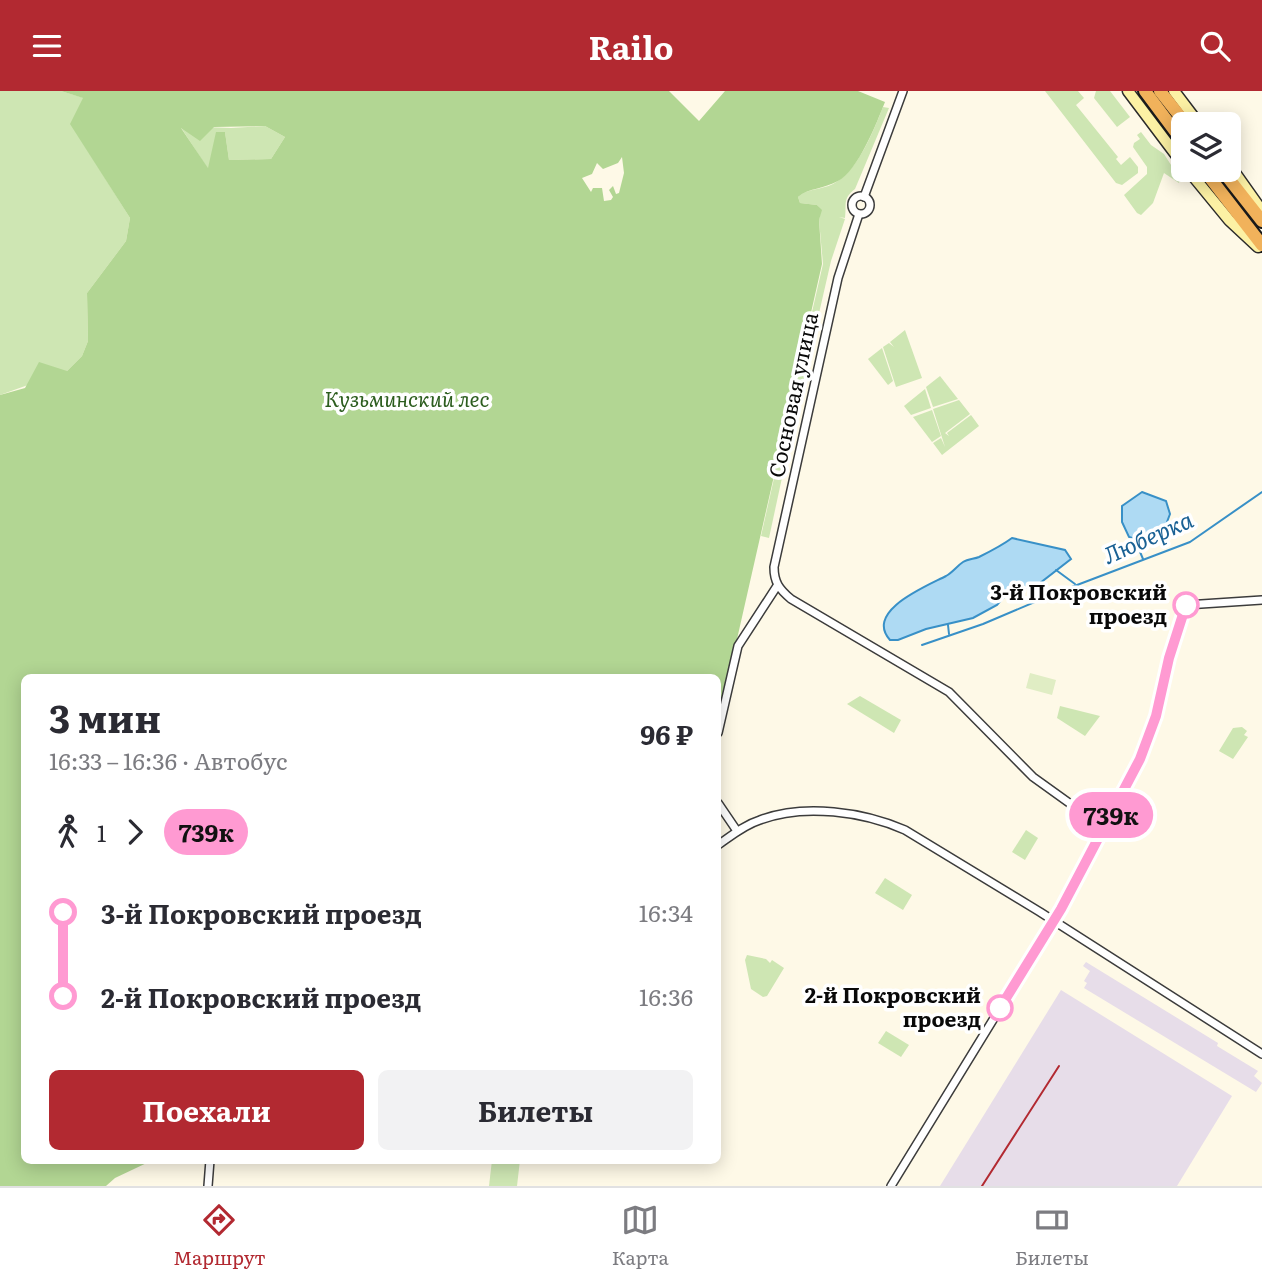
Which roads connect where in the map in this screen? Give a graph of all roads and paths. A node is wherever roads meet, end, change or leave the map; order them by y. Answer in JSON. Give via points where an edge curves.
{"nodes":[{"id":1,"x":903,"y":91,"type":"edge"},
{"id":2,"x":1128,"y":91,"type":"edge"},
{"id":3,"x":1144,"y":91,"type":"edge"},
{"id":4,"x":1160,"y":91,"type":"edge"},
{"id":5,"x":1174,"y":91,"type":"edge"},
{"id":6,"x":1177,"y":112,"type":"edge"},
{"id":7,"x":1190,"y":112,"type":"edge"},
{"id":8,"x":1171,"y":126,"type":"edge"},
{"id":9,"x":1171,"y":147,"type":"edge"},
{"id":10,"x":1241,"y":181,"type":"edge"},
{"id":11,"x":1198,"y":182,"type":"edge"},
{"id":12,"x":1214,"y":182,"type":"edge"},
{"id":13,"x":1231,"y":182,"type":"edge"},
{"id":14,"x":864,"y":197,"type":"junction"},
{"id":15,"x":1262,"y":211,"type":"edge"},
{"id":16,"x":859,"y":214,"type":"junction"},
{"id":17,"x":1262,"y":221,"type":"edge"},
{"id":18,"x":1262,"y":248,"type":"edge"},
{"id":19,"x":777,"y":586,"type":"junction"},
{"id":20,"x":1262,"y":600,"type":"edge"},
{"id":21,"x":721,"y":720,"type":"edge"},
{"id":22,"x":721,"y":807,"type":"edge"},
{"id":23,"x":1104,"y":828,"type":"junction"},
{"id":24,"x":737,"y":831,"type":"junction"},
{"id":25,"x":721,"y":843,"type":"edge"},
{"id":26,"x":1054,"y":922,"type":"junction"},
{"id":27,"x":1262,"y":1054,"type":"edge"},
{"id":28,"x":210,"y":1164,"type":"edge"},
{"id":29,"x":208,"y":1186,"type":"edge"},
{"id":30,"x":891,"y":1186,"type":"edge"}],
"edges":[{"from":1,"to":14,"type":"street","name":"Сосновая улица"},
{"from":2,"to":9,"type":"main road"},
{"from":3,"to":8,"type":"highway"},
{"from":4,"to":6,"type":"highway"},
{"from":5,"to":7,"type":"main road"},
{"from":10,"to":15,"type":"main road"},
{"from":11,"to":18,"type":"main road","via":[[1229,220]]},
{"from":12,"to":18,"type":"highway"},
{"from":13,"to":17,"type":"highway"},
{"from":14,"to":16,"type":"street","name":"Сосновая улица","via":[[853,204]]},
{"from":14,"to":16,"type":"street","name":"Сосновая улица","via":[[870,208]]},
{"from":16,"to":19,"type":"street","name":"Сосновая улица","via":[[838,278],[774,567]]},
{"from":19,"to":21,"type":"street","via":[[738,646]]},
{"from":19,"to":23,"type":"street","via":[[791,599],[954,697],[1033,777]]},
{"from":20,"to":23,"type":"street","via":[[1186,605],[1152,730]]},
{"from":22,"to":24,"type":"street"},
{"from":23,"to":26,"type":"street"},
{"from":24,"to":25,"type":"street"},
{"from":24,"to":26,"type":"street","via":[[761,819],[798,813],[850,812],[875,818],[905,830]]},
{"from":26,"to":27,"type":"street"},
{"from":26,"to":30,"type":"street"},
{"from":28,"to":29,"type":"street"}]}
